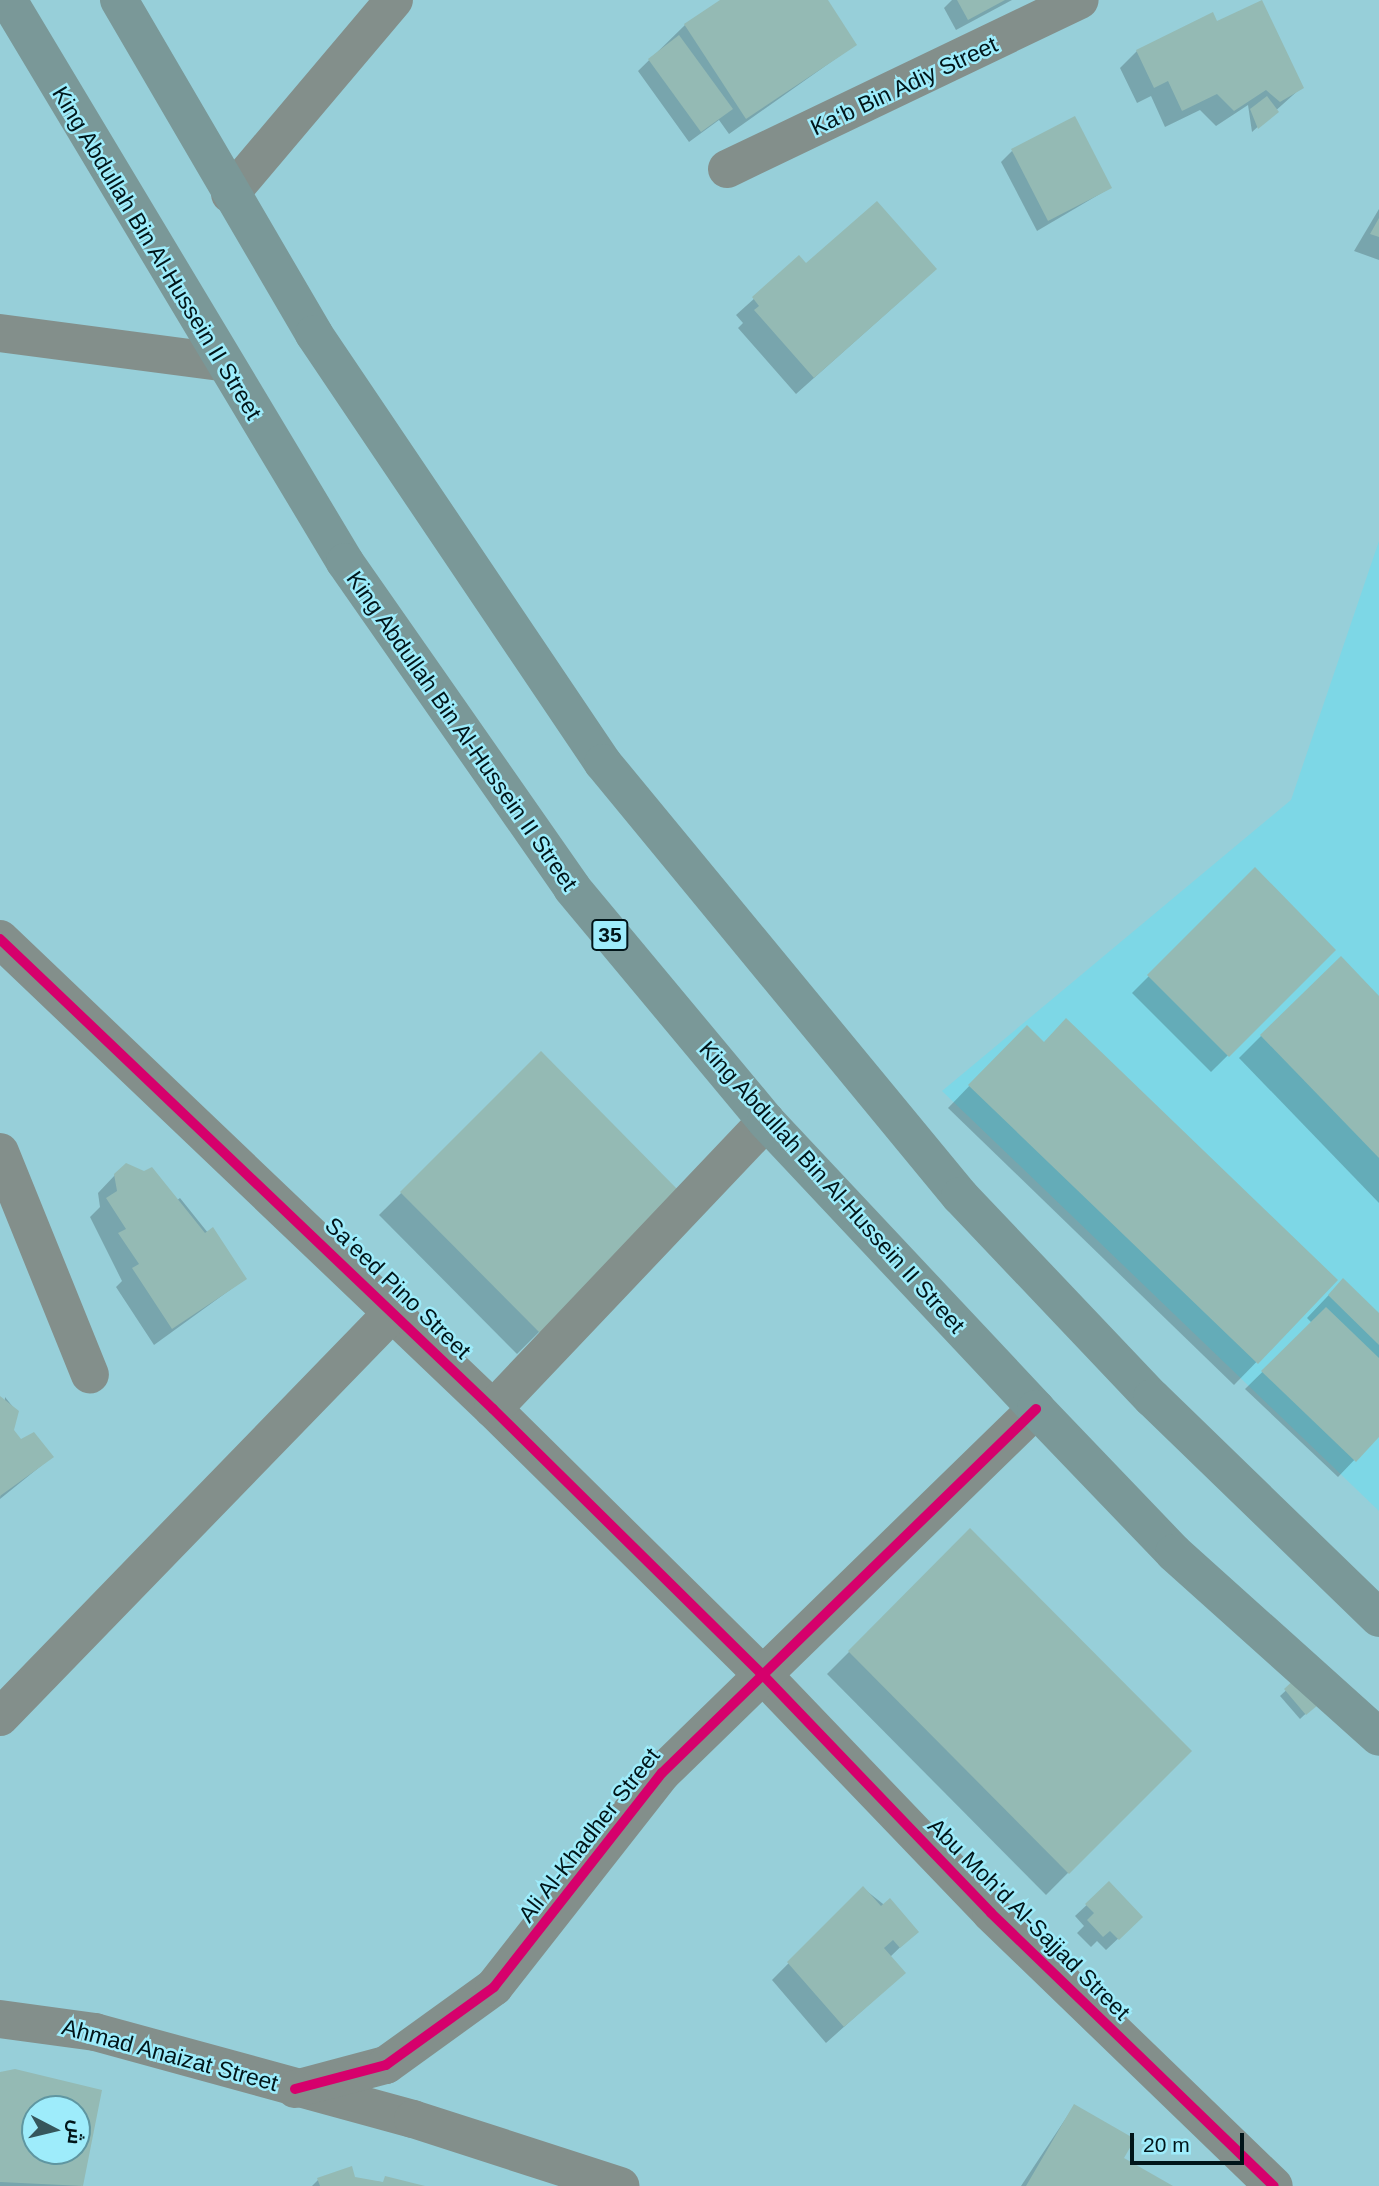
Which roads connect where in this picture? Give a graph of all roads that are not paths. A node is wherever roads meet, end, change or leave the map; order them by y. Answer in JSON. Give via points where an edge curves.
{"nodes":[{"id":1,"x":8,"y":0,"type":"edge"},
{"id":2,"x":119,"y":0,"type":"edge"},
{"id":3,"x":394,"y":0,"type":"edge"},
{"id":4,"x":1080,"y":0,"type":"edge"},
{"id":5,"x":727,"y":169,"type":"dead end"},
{"id":6,"x":230,"y":194,"type":"junction"},
{"id":7,"x":0,"y":333,"type":"edge"},
{"id":8,"x":220,"y":362,"type":"junction"},
{"id":9,"x":0,"y":939,"type":"edge"},
{"id":10,"x":766,"y":1121,"type":"junction"},
{"id":11,"x":0,"y":1152,"type":"edge"},
{"id":12,"x":393,"y":1312,"type":"junction"},
{"id":13,"x":90,"y":1375,"type":"dead end"},
{"id":14,"x":493,"y":1409,"type":"junction"},
{"id":15,"x":1036,"y":1409,"type":"junction"},
{"id":16,"x":1379,"y":1618,"type":"edge"},
{"id":17,"x":762,"y":1674,"type":"junction"},
{"id":18,"x":0,"y":1717,"type":"edge"},
{"id":19,"x":1379,"y":1737,"type":"edge"},
{"id":20,"x":0,"y":2019,"type":"edge"},
{"id":21,"x":295,"y":2090,"type":"junction"},
{"id":22,"x":620,"y":2186,"type":"edge"},
{"id":23,"x":1274,"y":2186,"type":"edge"}],
"edges":[{"from":1,"to":8,"type":"highway","name":"King Abdullah Bin Al-Hussein II Street","number":"35"},
{"from":2,"to":6,"type":"highway"},
{"from":3,"to":6,"type":"street"},
{"from":4,"to":5,"type":"street","name":"Ka‘b Bin Adiy Street"},
{"from":6,"to":16,"type":"highway","via":[[489,603],[603,764],[726,920],[960,1196],[1152,1398]]},
{"from":7,"to":8,"type":"street"},
{"from":8,"to":10,"type":"highway","name":"King Abdullah Bin Al-Hussein II Street","number":"35","via":[[345,562],[572,888]]},
{"from":9,"to":12,"type":"street","name":"Sa‘eed Pino Street"},
{"from":10,"to":14,"type":"street"},
{"from":10,"to":15,"type":"highway","name":"King Abdullah Bin Al-Hussein II Street","number":"35"},
{"from":11,"to":13,"type":"street"},
{"from":12,"to":14,"type":"street","name":"Sa‘eed Pino Street"},
{"from":12,"to":18,"type":"street"},
{"from":14,"to":17,"type":"street","name":"Sa‘eed Pino Street"},
{"from":15,"to":17,"type":"street","name":"Ali Al-Khadher Street"},
{"from":15,"to":19,"type":"highway","name":"King Abdullah Bin Al-Hussein II Street","number":"35","via":[[1174,1553]]},
{"from":17,"to":21,"type":"street","name":"Ali Al-Khadher Street","via":[[662,1773],[495,1987],[386,2065]]},
{"from":17,"to":23,"type":"street","name":"Abu Moh'd Al-Sajjad Street","via":[[991,1913]]},
{"from":20,"to":21,"type":"street","name":"Ahmad Anaizat Street","via":[[95,2032]]},
{"from":21,"to":22,"type":"street","name":"Ahmad Anaizat Street","via":[[413,2119]]}]}
